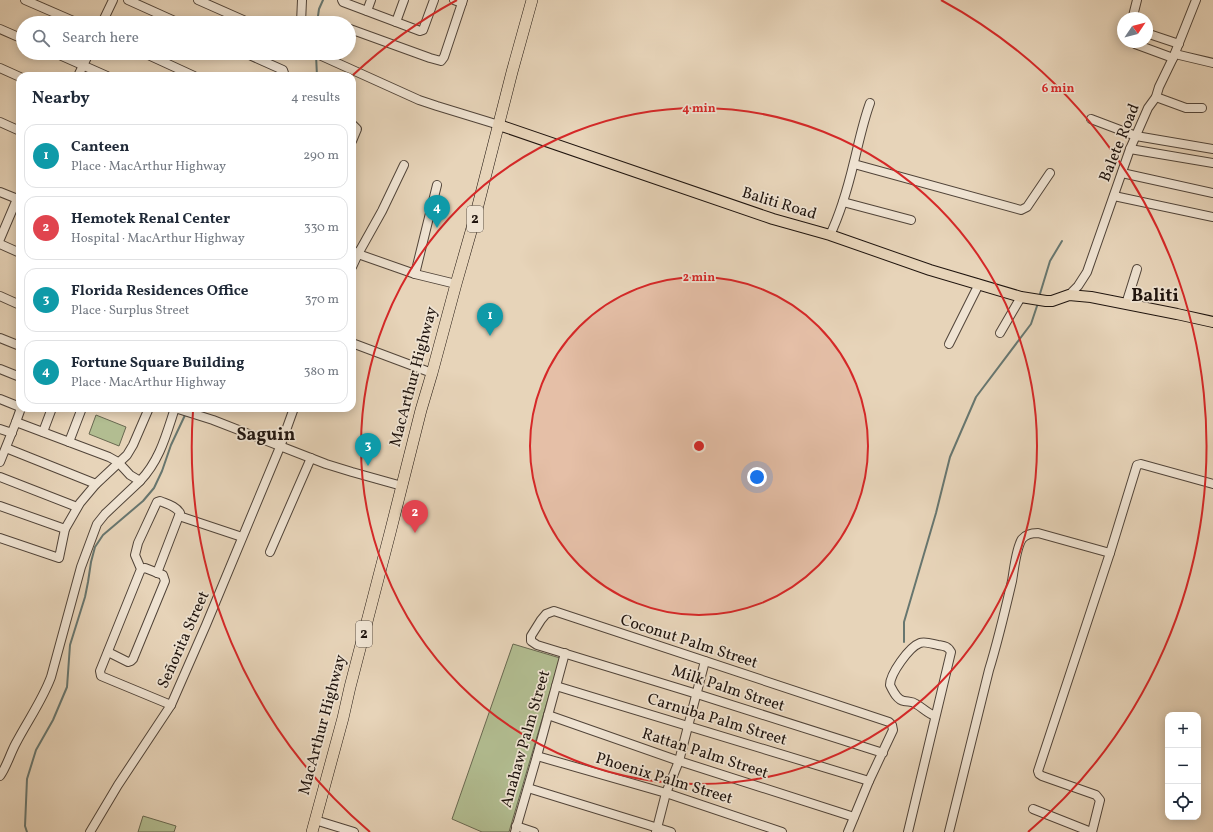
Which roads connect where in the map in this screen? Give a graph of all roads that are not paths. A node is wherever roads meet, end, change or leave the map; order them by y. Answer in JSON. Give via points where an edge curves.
{"nodes":[{"id":1,"x":25,"y":0,"type":"edge"},
{"id":2,"x":113,"y":0,"type":"edge"},
{"id":3,"x":128,"y":0,"type":"edge"},
{"id":4,"x":198,"y":0,"type":"edge"},
{"id":5,"x":302,"y":0,"type":"edge"},
{"id":6,"x":342,"y":0,"type":"edge"},
{"id":7,"x":371,"y":0,"type":"edge"},
{"id":8,"x":404,"y":0,"type":"edge"},
{"id":9,"x":434,"y":0,"type":"edge"},
{"id":10,"x":454,"y":0,"type":"edge"},
{"id":11,"x":532,"y":0,"type":"edge"},
{"id":12,"x":1137,"y":0,"type":"edge"},
{"id":13,"x":1196,"y":0,"type":"edge"},
{"id":14,"x":463,"y":2,"type":"edge"},
{"id":15,"x":366,"y":11,"type":"junction"},
{"id":16,"x":1134,"y":12,"type":"edge"},
{"id":17,"x":62,"y":16,"type":"edge"},
{"id":18,"x":105,"y":16,"type":"edge"},
{"id":19,"x":163,"y":16,"type":"edge"},
{"id":20,"x":234,"y":16,"type":"edge"},
{"id":21,"x":301,"y":16,"type":"edge"},
{"id":22,"x":396,"y":22,"type":"junction"},
{"id":23,"x":0,"y":29,"type":"edge"},
{"id":24,"x":356,"y":31,"type":"edge"},
{"id":25,"x":1153,"y":35,"type":"edge"},
{"id":26,"x":16,"y":36,"type":"edge"},
{"id":27,"x":1179,"y":44,"type":"junction"},
{"id":28,"x":1148,"y":48,"type":"edge"},
{"id":29,"x":1174,"y":56,"type":"junction"},
{"id":30,"x":71,"y":60,"type":"edge"},
{"id":31,"x":85,"y":60,"type":"edge"},
{"id":32,"x":159,"y":60,"type":"edge"},
{"id":33,"x":259,"y":60,"type":"edge"},
{"id":34,"x":331,"y":60,"type":"edge"},
{"id":35,"x":1213,"y":63,"type":"edge"},
{"id":36,"x":83,"y":65,"type":"junction"},
{"id":37,"x":0,"y":68,"type":"edge"},
{"id":38,"x":80,"y":72,"type":"edge"},
{"id":39,"x":98,"y":72,"type":"edge"},
{"id":40,"x":185,"y":72,"type":"edge"},
{"id":41,"x":282,"y":72,"type":"edge"},
{"id":42,"x":16,"y":75,"type":"edge"},
{"id":43,"x":1156,"y":97,"type":"junction"},
{"id":44,"x":870,"y":103,"type":"dead end"},
{"id":45,"x":1202,"y":108,"type":"dead end"},
{"id":46,"x":1092,"y":119,"type":"dead end"},
{"id":47,"x":0,"y":122,"type":"edge"},
{"id":48,"x":499,"y":125,"type":"junction"},
{"id":49,"x":16,"y":129,"type":"edge"},
{"id":50,"x":1136,"y":136,"type":"junction"},
{"id":51,"x":1130,"y":149,"type":"junction"},
{"id":52,"x":1213,"y":149,"type":"edge"},
{"id":53,"x":1213,"y":163,"type":"edge"},
{"id":54,"x":854,"y":164,"type":"junction"},
{"id":55,"x":404,"y":165,"type":"dead end"},
{"id":56,"x":1122,"y":173,"type":"junction"},
{"id":57,"x":1050,"y":174,"type":"dead end"},
{"id":58,"x":437,"y":185,"type":"dead end"},
{"id":59,"x":0,"y":192,"type":"edge"},
{"id":60,"x":1213,"y":193,"type":"edge"},
{"id":61,"x":1114,"y":196,"type":"junction"},
{"id":62,"x":16,"y":199,"type":"edge"},
{"id":63,"x":843,"y":202,"type":"junction"},
{"id":64,"x":16,"y":204,"type":"edge"},
{"id":65,"x":1213,"y":217,"type":"edge"},
{"id":66,"x":911,"y":220,"type":"dead end"},
{"id":67,"x":830,"y":235,"type":"junction"},
{"id":68,"x":0,"y":239,"type":"edge"},
{"id":69,"x":0,"y":244,"type":"edge"},
{"id":70,"x":356,"y":250,"type":"edge"},
{"id":71,"x":16,"y":251,"type":"edge"},
{"id":72,"x":356,"y":252,"type":"edge"},
{"id":73,"x":1137,"y":269,"type":"dead end"},
{"id":74,"x":415,"y":274,"type":"junction"},
{"id":75,"x":456,"y":284,"type":"junction"},
{"id":76,"x":979,"y":284,"type":"junction"},
{"id":77,"x":1069,"y":295,"type":"junction"},
{"id":78,"x":0,"y":296,"type":"edge"},
{"id":79,"x":1021,"y":297,"type":"junction"},
{"id":80,"x":16,"y":303,"type":"edge"},
{"id":81,"x":1126,"y":304,"type":"junction"},
{"id":82,"x":1213,"y":322,"type":"edge"},
{"id":83,"x":1000,"y":333,"type":"dead end"},
{"id":84,"x":0,"y":338,"type":"edge"},
{"id":85,"x":16,"y":344,"type":"edge"},
{"id":86,"x":356,"y":344,"type":"edge"},
{"id":87,"x":949,"y":344,"type":"dead end"},
{"id":88,"x":0,"y":369,"type":"edge"},
{"id":89,"x":432,"y":373,"type":"junction"},
{"id":90,"x":16,"y":375,"type":"edge"},
{"id":91,"x":0,"y":399,"type":"edge"},
{"id":92,"x":16,"y":406,"type":"edge"},
{"id":93,"x":19,"y":412,"type":"edge"},
{"id":94,"x":50,"y":412,"type":"edge"},
{"id":95,"x":80,"y":412,"type":"edge"},
{"id":96,"x":147,"y":412,"type":"edge"},
{"id":97,"x":175,"y":412,"type":"edge"},
{"id":98,"x":186,"y":412,"type":"edge"},
{"id":99,"x":293,"y":412,"type":"edge"},
{"id":100,"x":16,"y":422,"type":"junction"},
{"id":101,"x":0,"y":429,"type":"edge"},
{"id":102,"x":43,"y":432,"type":"junction"},
{"id":103,"x":12,"y":433,"type":"junction"},
{"id":104,"x":69,"y":442,"type":"junction"},
{"id":105,"x":280,"y":447,"type":"junction"},
{"id":106,"x":6,"y":448,"type":"junction"},
{"id":107,"x":311,"y":458,"type":"junction"},
{"id":108,"x":0,"y":461,"type":"edge"},
{"id":109,"x":118,"y":462,"type":"junction"},
{"id":110,"x":0,"y":477,"type":"edge"},
{"id":111,"x":140,"y":481,"type":"junction"},
{"id":112,"x":96,"y":484,"type":"junction"},
{"id":113,"x":1213,"y":484,"type":"edge"},
{"id":114,"x":402,"y":486,"type":"junction"},
{"id":115,"x":0,"y":506,"type":"edge"},
{"id":116,"x":77,"y":507,"type":"junction"},
{"id":117,"x":179,"y":516,"type":"junction"},
{"id":118,"x":65,"y":529,"type":"junction"},
{"id":119,"x":242,"y":537,"type":"junction"},
{"id":120,"x":0,"y":538,"type":"edge"},
{"id":121,"x":270,"y":552,"type":"dead end"},
{"id":122,"x":1110,"y":553,"type":"junction"},
{"id":123,"x":141,"y":569,"type":"junction"},
{"id":124,"x":157,"y":572,"type":"junction"},
{"id":125,"x":108,"y":652,"type":"junction"},
{"id":126,"x":565,"y":653,"type":"junction"},
{"id":127,"x":705,"y":661,"type":"junction"},
{"id":128,"x":556,"y":686,"type":"junction"},
{"id":129,"x":697,"y":694,"type":"junction"},
{"id":130,"x":171,"y":705,"type":"junction"},
{"id":131,"x":548,"y":715,"type":"junction"},
{"id":132,"x":935,"y":716,"type":"junction"},
{"id":133,"x":688,"y":726,"type":"junction"},
{"id":134,"x":883,"y":753,"type":"junction"},
{"id":135,"x":537,"y":756,"type":"junction"},
{"id":136,"x":679,"y":761,"type":"junction"},
{"id":137,"x":0,"y":776,"type":"edge"},
{"id":138,"x":869,"y":781,"type":"junction"},
{"id":139,"x":528,"y":788,"type":"junction"},
{"id":140,"x":666,"y":793,"type":"junction"},
{"id":141,"x":1033,"y":809,"type":"dead end"},
{"id":142,"x":854,"y":817,"type":"junction"},
{"id":143,"x":315,"y":820,"type":"junction"},
{"id":144,"x":515,"y":829,"type":"edge"},
{"id":145,"x":657,"y":830,"type":"edge"},
{"id":146,"x":90,"y":832,"type":"edge"},
{"id":147,"x":312,"y":832,"type":"edge"},
{"id":148,"x":354,"y":832,"type":"edge"},
{"id":149,"x":534,"y":832,"type":"edge"},
{"id":150,"x":671,"y":832,"type":"edge"},
{"id":151,"x":782,"y":832,"type":"edge"},
{"id":152,"x":848,"y":832,"type":"edge"},
{"id":153,"x":908,"y":832,"type":"edge"},
{"id":154,"x":949,"y":832,"type":"edge"},
{"id":155,"x":1092,"y":832,"type":"edge"}],
"edges":[{"from":1,"to":17,"type":"street"},
{"from":2,"to":18,"type":"street"},
{"from":3,"to":19,"type":"street"},
{"from":4,"to":20,"type":"street"},
{"from":5,"to":21,"type":"street"},
{"from":6,"to":15,"type":"street"},
{"from":7,"to":15,"type":"street"},
{"from":8,"to":22,"type":"street"},
{"from":9,"to":22,"type":"street","via":[[422,31]]},
{"from":10,"to":14,"type":"street"},
{"from":11,"to":48,"type":"highway","name":"MacArthur Highway","number":"2"},
{"from":12,"to":16,"type":"street"},
{"from":13,"to":27,"type":"street","name":"Balete Road"},
{"from":14,"to":24,"type":"street","via":[[441,61]]},
{"from":15,"to":22,"type":"street"},
{"from":23,"to":26,"type":"street"},
{"from":25,"to":27,"type":"street"},
{"from":27,"to":29,"type":"street","name":"Balete Road"},
{"from":28,"to":29,"type":"street"},
{"from":29,"to":35,"type":"street"},
{"from":29,"to":43,"type":"street","name":"Balete Road"},
{"from":30,"to":36,"type":"street"},
{"from":31,"to":36,"type":"street"},
{"from":32,"to":40,"type":"street"},
{"from":33,"to":41,"type":"street"},
{"from":34,"to":48,"type":"street","via":[[419,100]]},
{"from":36,"to":38,"type":"street"},
{"from":36,"to":39,"type":"street"},
{"from":37,"to":42,"type":"street"},
{"from":43,"to":45,"type":"street","via":[[1186,108]]},
{"from":43,"to":50,"type":"street","name":"Balete Road","via":[[1148,108]]},
{"from":44,"to":54,"type":"street"},
{"from":46,"to":50,"type":"street"},
{"from":47,"to":49,"type":"street"},
{"from":48,"to":67,"type":"main road","name":"Baliti Road","via":[[773,219]]},
{"from":48,"to":75,"type":"highway","name":"MacArthur Highway","number":"2"},
{"from":50,"to":51,"type":"street","name":"Balete Road"},
{"from":50,"to":52,"type":"street"},
{"from":51,"to":53,"type":"street"},
{"from":51,"to":56,"type":"street","name":"Balete Road"},
{"from":54,"to":57,"type":"street","via":[[1021,210],[1027,207]]},
{"from":54,"to":63,"type":"street"},
{"from":55,"to":70,"type":"street","via":[[382,211]]},
{"from":56,"to":60,"type":"street"},
{"from":56,"to":61,"type":"street","name":"Balete Road"},
{"from":58,"to":74,"type":"street"},
{"from":59,"to":62,"type":"street"},
{"from":61,"to":65,"type":"street"},
{"from":61,"to":77,"type":"street","name":"Balete Road","via":[[1087,272]]},
{"from":63,"to":66,"type":"street"},
{"from":63,"to":67,"type":"street"},
{"from":64,"to":68,"type":"street"},
{"from":67,"to":76,"type":"main road","name":"Baliti Road","via":[[930,270]]},
{"from":69,"to":71,"type":"street"},
{"from":72,"to":74,"type":"street"},
{"from":73,"to":81,"type":"street"},
{"from":74,"to":75,"type":"street"},
{"from":75,"to":89,"type":"highway","name":"MacArthur Highway","number":"2"},
{"from":76,"to":79,"type":"main road","name":"Baliti Road"},
{"from":76,"to":87,"type":"street"},
{"from":77,"to":79,"type":"main road","name":"Baliti Road","via":[[1049,301]]},
{"from":77,"to":81,"type":"main road"},
{"from":78,"to":80,"type":"street"},
{"from":79,"to":83,"type":"street"},
{"from":81,"to":82,"type":"main road"},
{"from":84,"to":85,"type":"street"},
{"from":86,"to":89,"type":"street"},
{"from":88,"to":90,"type":"street"},
{"from":89,"to":114,"type":"highway","name":"MacArthur Highway","number":"2"},
{"from":91,"to":92,"type":"street"},
{"from":93,"to":100,"type":"street"},
{"from":94,"to":102,"type":"street"},
{"from":95,"to":104,"type":"street"},
{"from":96,"to":109,"type":"street","via":[[133,445]]},
{"from":97,"to":111,"type":"street","via":[[160,452]]},
{"from":98,"to":105,"type":"street"},
{"from":99,"to":105,"type":"street","name":"Señorita Street"},
{"from":100,"to":102,"type":"street"},
{"from":100,"to":103,"type":"street"},
{"from":101,"to":103,"type":"street"},
{"from":102,"to":104,"type":"street"},
{"from":103,"to":106,"type":"street"},
{"from":104,"to":109,"type":"street"},
{"from":105,"to":107,"type":"street"},
{"from":105,"to":119,"type":"street","name":"Señorita Street"},
{"from":106,"to":108,"type":"street"},
{"from":106,"to":112,"type":"street"},
{"from":107,"to":114,"type":"street"},
{"from":107,"to":121,"type":"street"},
{"from":109,"to":111,"type":"street"},
{"from":109,"to":112,"type":"street"},
{"from":110,"to":116,"type":"street"},
{"from":111,"to":137,"type":"street","via":[[97,524],[81,568],[51,677]]},
{"from":112,"to":116,"type":"street"},
{"from":113,"to":122,"type":"street","via":[[1138,464]]},
{"from":114,"to":143,"type":"highway","name":"MacArthur Highway","number":"2"},
{"from":115,"to":118,"type":"street"},
{"from":116,"to":118,"type":"street"},
{"from":117,"to":119,"type":"street"},
{"from":117,"to":123,"type":"street","via":[[178,509],[157,502],[134,555]]},
{"from":117,"to":124,"type":"street"},
{"from":118,"to":120,"type":"street","via":[[58,558]]},
{"from":119,"to":130,"type":"street","name":"Señorita Street"},
{"from":122,"to":154,"type":"street","via":[[1038,533],[1027,535],[1019,544]]},
{"from":122,"to":155,"type":"street","via":[[1038,771],[1042,776],[1098,797],[1100,800]]},
{"from":123,"to":124,"type":"street"},
{"from":123,"to":125,"type":"street"},
{"from":124,"to":125,"type":"street","via":[[164,575],[165,581],[133,659],[128,662]]},
{"from":125,"to":130,"type":"street","via":[[100,671],[101,676]]},
{"from":126,"to":127,"type":"street","name":"Coconut Palm Street","via":[[531,641],[531,636],[541,620],[546,614],[554,611]]},
{"from":126,"to":128,"type":"street","name":"Anahaw Palm Street"},
{"from":126,"to":129,"type":"street","name":"Milk Palm Street"},
{"from":127,"to":129,"type":"street"},
{"from":127,"to":134,"type":"street","name":"Coconut Palm Street","via":[[889,722],[893,730]]},
{"from":128,"to":131,"type":"street","name":"Anahaw Palm Street"},
{"from":128,"to":133,"type":"street","name":"Carnuba Palm Street"},
{"from":129,"to":133,"type":"street"},
{"from":129,"to":134,"type":"street","name":"Milk Palm Street"},
{"from":130,"to":146,"type":"street","name":"Señorita Street"},
{"from":131,"to":135,"type":"street","name":"Anahaw Palm Street"},
{"from":131,"to":136,"type":"street","name":"Rattan Palm Street"},
{"from":132,"to":132,"type":"street","via":[[951,652],[946,646],[922,642],[914,646],[904,657],[890,685],[902,701],[918,704]]},
{"from":132,"to":153,"type":"street"},
{"from":133,"to":136,"type":"street"},
{"from":133,"to":138,"type":"street","name":"Carnuba Palm Street"},
{"from":134,"to":138,"type":"street"},
{"from":135,"to":139,"type":"street","name":"Anahaw Palm Street"},
{"from":135,"to":140,"type":"street","name":"Phoenix Palm Street"},
{"from":136,"to":140,"type":"street"},
{"from":136,"to":142,"type":"street","name":"Rattan Palm Street"},
{"from":138,"to":142,"type":"street"},
{"from":139,"to":144,"type":"street","name":"Anahaw Palm Street"},
{"from":139,"to":145,"type":"street"},
{"from":140,"to":145,"type":"street"},
{"from":140,"to":151,"type":"street","name":"Phoenix Palm Street"},
{"from":141,"to":155,"type":"street"},
{"from":142,"to":152,"type":"street"},
{"from":143,"to":147,"type":"highway","name":"MacArthur Highway","number":"2"},
{"from":143,"to":148,"type":"street"},
{"from":144,"to":149,"type":"street"},
{"from":145,"to":150,"type":"street"}]}
